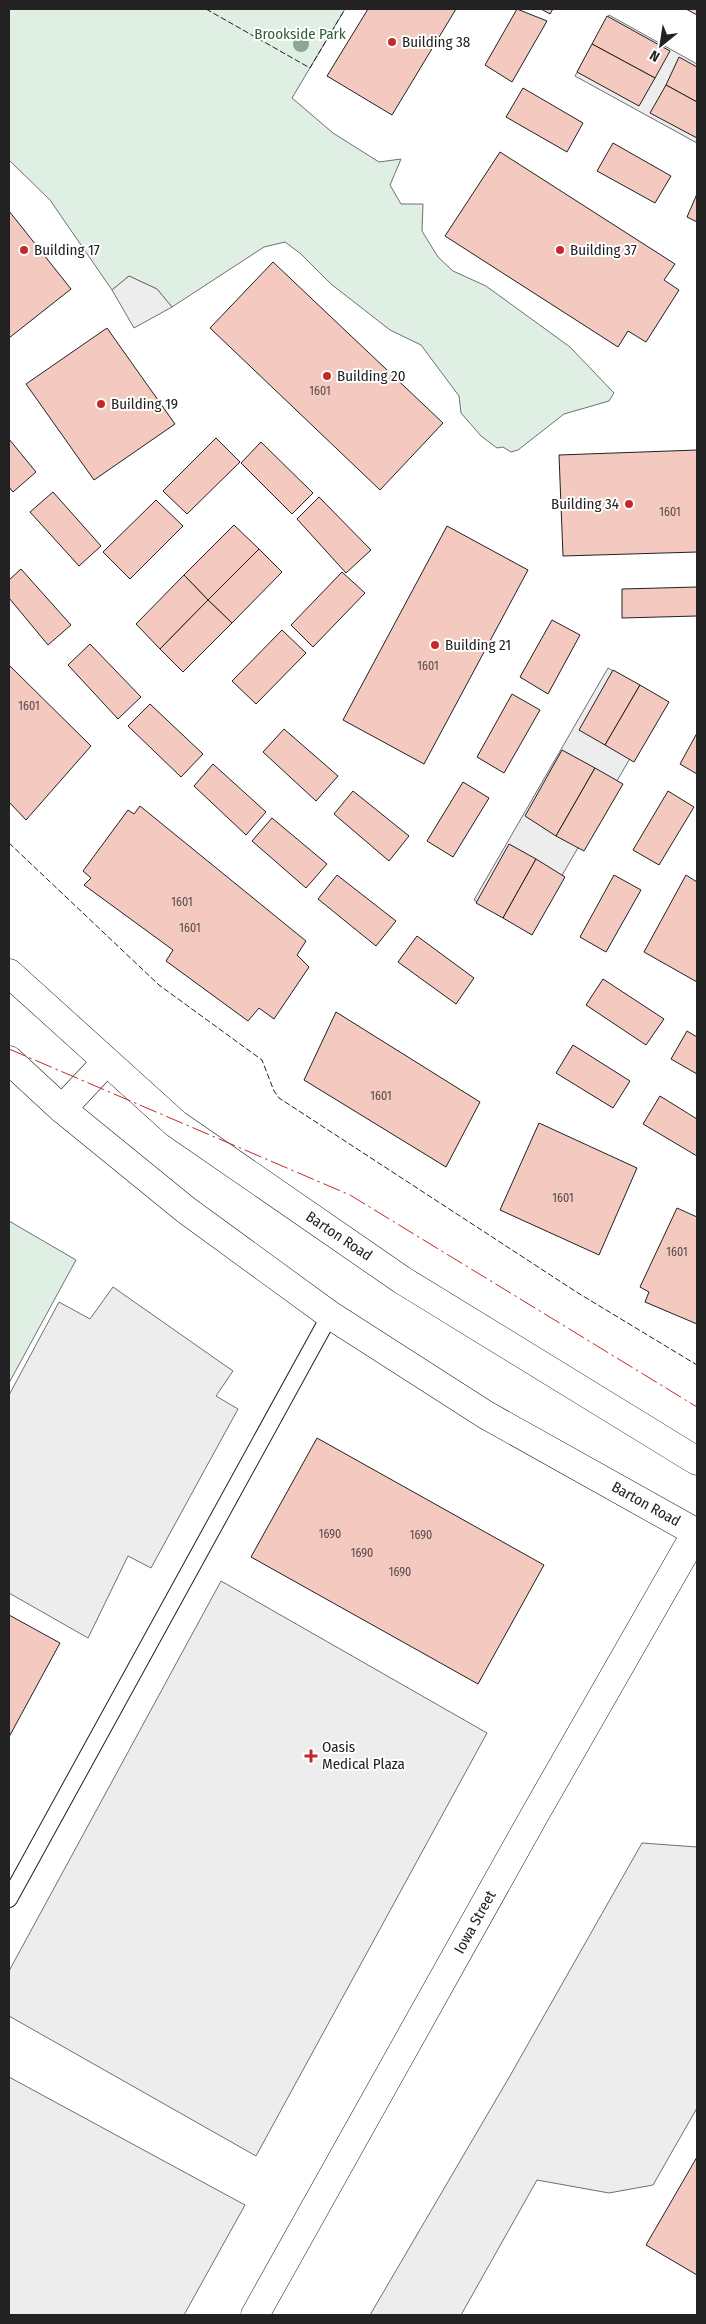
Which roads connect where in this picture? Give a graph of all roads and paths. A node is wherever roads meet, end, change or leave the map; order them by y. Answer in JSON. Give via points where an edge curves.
{"nodes":[{"id":1,"x":9,"y":973,"type":"edge"},
{"id":2,"x":9,"y":1060,"type":"edge"},
{"id":3,"x":106,"y":1062,"type":"junction"},
{"id":4,"x":62,"y":1109,"type":"junction"},
{"id":5,"x":330,"y":1315,"type":"junction"},
{"id":6,"x":697,"y":1461,"type":"edge"},
{"id":7,"x":697,"y":1532,"type":"edge"},
{"id":8,"x":9,"y":1898,"type":"edge"},
{"id":9,"x":255,"y":2315,"type":"edge"}],
"edges":[{"from":1,"to":3,"type":"main road","name":"Barton Road"},
{"from":2,"to":4,"type":"main road","name":"Barton Road"},
{"from":3,"to":4,"type":"main road"},
{"from":3,"to":6,"type":"main road","name":"Barton Road","via":[[176,1124],[402,1280]]},
{"from":4,"to":5,"type":"main road","name":"Barton Road","via":[[186,1210]]},
{"from":5,"to":7,"type":"main road","name":"Barton Road","via":[[486,1415]]},
{"from":5,"to":8,"type":"lane"},
{"from":7,"to":9,"type":"main road","name":"Iowa Street"}]}
